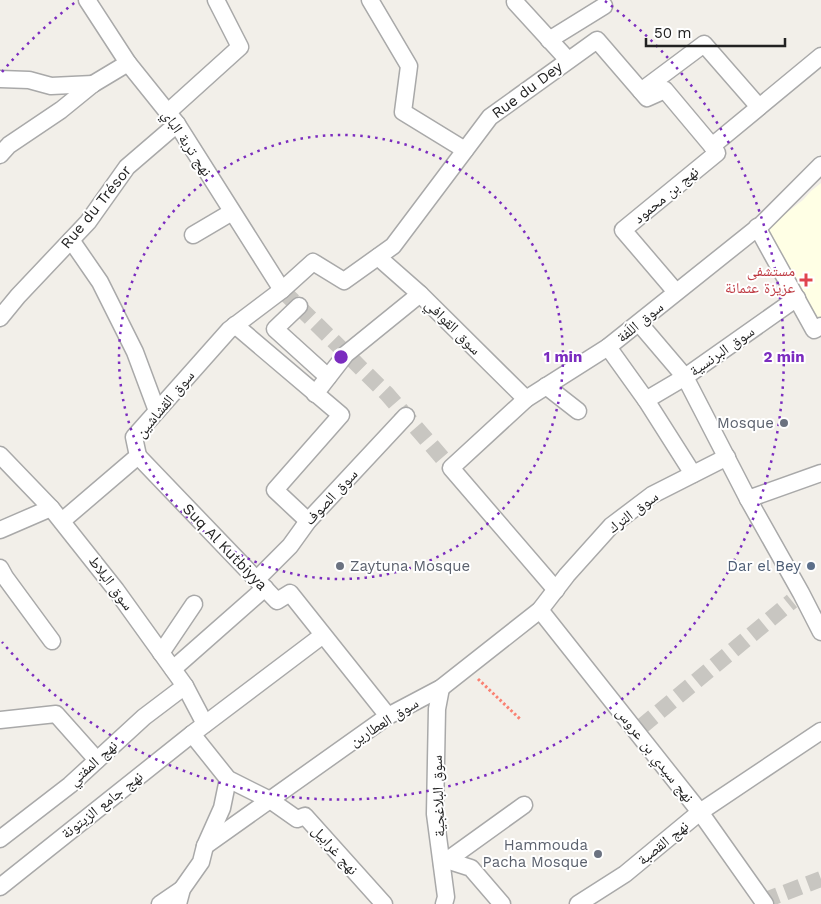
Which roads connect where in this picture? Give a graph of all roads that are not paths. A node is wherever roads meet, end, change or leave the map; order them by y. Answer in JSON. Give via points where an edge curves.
{"nodes":[{"id":1,"x":86,"y":0,"type":"edge"},
{"id":2,"x":216,"y":0,"type":"edge"},
{"id":3,"x":370,"y":0,"type":"edge"},
{"id":4,"x":515,"y":2,"type":"dead end"},
{"id":5,"x":604,"y":6,"type":"dead end"},
{"id":6,"x":549,"y":40,"type":"junction"},
{"id":7,"x":821,"y":56,"type":"edge"},
{"id":8,"x":568,"y":60,"type":"junction"},
{"id":9,"x":128,"y":63,"type":"junction"},
{"id":10,"x":0,"y":79,"type":"edge"},
{"id":11,"x":93,"y":84,"type":"junction"},
{"id":12,"x":641,"y":90,"type":"junction"},
{"id":13,"x":759,"y":107,"type":"junction"},
{"id":14,"x":172,"y":118,"type":"junction"},
{"id":15,"x":712,"y":146,"type":"junction"},
{"id":16,"x":465,"y":150,"type":"junction"},
{"id":17,"x":0,"y":156,"type":"edge"},
{"id":18,"x":821,"y":165,"type":"edge"},
{"id":19,"x":232,"y":212,"type":"junction"},
{"id":20,"x":757,"y":227,"type":"junction"},
{"id":21,"x":193,"y":235,"type":"dead end"},
{"id":22,"x":71,"y":240,"type":"junction"},
{"id":23,"x":378,"y":257,"type":"junction"},
{"id":24,"x":282,"y":290,"type":"junction"},
{"id":25,"x":676,"y":292,"type":"junction"},
{"id":26,"x":420,"y":294,"type":"junction"},
{"id":27,"x":797,"y":298,"type":"junction"},
{"id":28,"x":299,"y":306,"type":"dead end"},
{"id":29,"x":0,"y":318,"type":"edge"},
{"id":30,"x":639,"y":323,"type":"junction"},
{"id":31,"x":235,"y":325,"type":"junction"},
{"id":32,"x":821,"y":326,"type":"edge"},
{"id":33,"x":608,"y":347,"type":"junction"},
{"id":34,"x":328,"y":377,"type":"junction"},
{"id":35,"x":685,"y":377,"type":"junction"},
{"id":36,"x":546,"y":386,"type":"junction"},
{"id":37,"x":315,"y":394,"type":"junction"},
{"id":38,"x":526,"y":399,"type":"junction"},
{"id":39,"x":646,"y":400,"type":"junction"},
{"id":40,"x":157,"y":411,"type":"junction"},
{"id":41,"x":578,"y":411,"type":"dead end"},
{"id":42,"x":406,"y":416,"type":"dead end"},
{"id":43,"x":0,"y":455,"type":"edge"},
{"id":44,"x":138,"y":456,"type":"junction"},
{"id":45,"x":727,"y":457,"type":"junction"},
{"id":46,"x":693,"y":474,"type":"junction"},
{"id":47,"x":821,"y":474,"type":"edge"},
{"id":48,"x":748,"y":499,"type":"junction"},
{"id":49,"x":51,"y":508,"type":"junction"},
{"id":50,"x":62,"y":521,"type":"junction"},
{"id":51,"x":308,"y":521,"type":"junction"},
{"id":52,"x":0,"y":530,"type":"edge"},
{"id":53,"x":0,"y":568,"type":"edge"},
{"id":54,"x":261,"y":584,"type":"junction"},
{"id":55,"x":556,"y":590,"type":"junction"},
{"id":56,"x":194,"y":604,"type":"dead end"},
{"id":57,"x":540,"y":610,"type":"junction"},
{"id":58,"x":821,"y":632,"type":"edge"},
{"id":59,"x":323,"y":635,"type":"junction"},
{"id":60,"x":52,"y":641,"type":"dead end"},
{"id":61,"x":161,"y":653,"type":"junction"},
{"id":62,"x":173,"y":669,"type":"junction"},
{"id":63,"x":185,"y":686,"type":"junction"},
{"id":64,"x":441,"y":688,"type":"junction"},
{"id":65,"x":388,"y":716,"type":"junction"},
{"id":66,"x":0,"y":720,"type":"edge"},
{"id":67,"x":199,"y":729,"type":"junction"},
{"id":68,"x":821,"y":731,"type":"edge"},
{"id":69,"x":96,"y":760,"type":"junction"},
{"id":70,"x":228,"y":779,"type":"junction"},
{"id":71,"x":270,"y":800,"type":"junction"},
{"id":72,"x":524,"y":805,"type":"dead end"},
{"id":73,"x":700,"y":812,"type":"junction"},
{"id":74,"x":0,"y":839,"type":"edge"},
{"id":75,"x":204,"y":846,"type":"junction"},
{"id":76,"x":444,"y":862,"type":"junction"},
{"id":77,"x":0,"y":887,"type":"edge"},
{"id":78,"x":180,"y":897,"type":"edge"},
{"id":79,"x":160,"y":904,"type":"edge"},
{"id":80,"x":384,"y":904,"type":"edge"},
{"id":81,"x":444,"y":904,"type":"edge"},
{"id":82,"x":502,"y":904,"type":"edge"},
{"id":83,"x":578,"y":904,"type":"edge"},
{"id":84,"x":765,"y":904,"type":"edge"}],
"edges":[{"from":1,"to":9,"type":"street","name":"نهج تربة الباي"},
{"from":2,"to":14,"type":"street","name":"Rue du Trésor","via":[[240,47]]},
{"from":3,"to":16,"type":"street","via":[[409,66],[403,112]]},
{"from":4,"to":6,"type":"street"},
{"from":5,"to":6,"type":"street"},
{"from":6,"to":8,"type":"street"},
{"from":7,"to":13,"type":"street","name":"نهج بن محمود"},
{"from":8,"to":12,"type":"street","name":"Rue du Dey","via":[[598,40]]},
{"from":8,"to":16,"type":"street","name":"Rue du Dey","via":[[490,117]]},
{"from":9,"to":11,"type":"street"},
{"from":9,"to":14,"type":"street","name":"نهج تربة الباي"},
{"from":10,"to":11,"type":"street","via":[[29,80],[51,86]]},
{"from":11,"to":17,"type":"street","via":[[9,145]]},
{"from":12,"to":13,"type":"street","via":[[704,44]]},
{"from":12,"to":15,"type":"street","via":[[647,98],[665,90]]},
{"from":13,"to":15,"type":"street","name":"نهج بن محمود"},
{"from":14,"to":19,"type":"street","name":"نهج تربة الباي"},
{"from":14,"to":22,"type":"street","name":"Rue du Trésor","via":[[127,167],[88,222]]},
{"from":15,"to":25,"type":"street","name":"نهج بن محمود","via":[[717,153],[623,230]]},
{"from":16,"to":23,"type":"street","name":"Rue du Dey","via":[[393,246]]},
{"from":18,"to":20,"type":"street","name":"سوق اللَفة"},
{"from":19,"to":21,"type":"street"},
{"from":19,"to":24,"type":"street","name":"نهج تربة الباي"},
{"from":20,"to":25,"type":"street","name":"سوق اللَفة"},
{"from":20,"to":27,"type":"street"},
{"from":22,"to":29,"type":"street","name":"Rue du Trésor"},
{"from":22,"to":40,"type":"street","via":[[100,282],[131,343]]},
{"from":23,"to":24,"type":"street","name":"سوق القشاشين","via":[[344,281],[313,262]]},
{"from":23,"to":26,"type":"street","name":"سوق القوافي"},
{"from":24,"to":31,"type":"street","name":"سوق القشاشين"},
{"from":25,"to":30,"type":"street","name":"سوق اللَفة"},
{"from":26,"to":34,"type":"street","via":[[346,354]]},
{"from":26,"to":38,"type":"street","name":"سوق القوافي"},
{"from":27,"to":32,"type":"street","via":[[814,330]]},
{"from":27,"to":35,"type":"street","name":"سوق البرنسية"},
{"from":28,"to":34,"type":"street","via":[[275,329]]},
{"from":30,"to":33,"type":"street","name":"سوق اللَفة"},
{"from":30,"to":35,"type":"street"},
{"from":31,"to":37,"type":"street"},
{"from":31,"to":40,"type":"street","name":"سوق القشاشين"},
{"from":33,"to":36,"type":"street","name":"سوق اللَفة"},
{"from":33,"to":39,"type":"street"},
{"from":34,"to":37,"type":"street"},
{"from":35,"to":39,"type":"street","name":"سوق البرنسية"},
{"from":35,"to":45,"type":"street"},
{"from":36,"to":38,"type":"street","name":"سوق اللَفة"},
{"from":36,"to":41,"type":"street"},
{"from":37,"to":51,"type":"street","via":[[341,415],[275,490]]},
{"from":38,"to":55,"type":"street","name":"سوق اللَفة","via":[[451,468]]},
{"from":39,"to":46,"type":"street"},
{"from":40,"to":44,"type":"street","name":"سوق القشاشين","via":[[134,437]]},
{"from":42,"to":51,"type":"street","name":"سوق الصوف"},
{"from":43,"to":49,"type":"street","name":"سوق البلاط"},
{"from":44,"to":50,"type":"street","name":"سوق القشاشين"},
{"from":44,"to":54,"type":"street","name":"Suq Al Kutbiyya"},
{"from":45,"to":46,"type":"street","name":"سوق الترك"},
{"from":45,"to":48,"type":"street"},
{"from":46,"to":55,"type":"street","name":"سوق الترك","via":[[652,495],[611,526]]},
{"from":47,"to":48,"type":"street"},
{"from":48,"to":58,"type":"street","via":[[796,597]]},
{"from":49,"to":50,"type":"street","name":"سوق البلاط"},
{"from":49,"to":52,"type":"street"},
{"from":50,"to":61,"type":"street","name":"سوق البلاط"},
{"from":51,"to":54,"type":"street","name":"سوق الصوف"},
{"from":53,"to":60,"type":"street"},
{"from":54,"to":59,"type":"street","name":"Suq Al Kutbiyya","via":[[277,601],[290,593]]},
{"from":54,"to":62,"type":"street","name":"سوق الصوف"},
{"from":55,"to":57,"type":"street","name":"سوق العطارين"},
{"from":56,"to":61,"type":"street"},
{"from":57,"to":64,"type":"street","name":"سوق العطارين"},
{"from":57,"to":73,"type":"street","name":"نهج سيدي بن عروس","via":[[639,728]]},
{"from":59,"to":65,"type":"street","name":"Suq Al Kutbiyya"},
{"from":59,"to":67,"type":"street","name":"نهج جامع الزيتونة"},
{"from":61,"to":62,"type":"street","name":"سوق البلاط"},
{"from":62,"to":63,"type":"street","name":"سوق البلاط"},
{"from":63,"to":67,"type":"street","name":"سوق البلاط"},
{"from":63,"to":69,"type":"street","name":"نهج المفتي"},
{"from":64,"to":65,"type":"street","name":"سوق العطارين"},
{"from":64,"to":76,"type":"street","name":"سوق البلاغجية","via":[[437,709],[435,814]]},
{"from":65,"to":71,"type":"street","name":"سوق العطارين"},
{"from":66,"to":69,"type":"street","via":[[56,714]]},
{"from":67,"to":70,"type":"street","name":"نهج غرابيل"},
{"from":67,"to":77,"type":"street","name":"نهج جامع الزيتونة"},
{"from":68,"to":73,"type":"street","name":"نهج القصبة"},
{"from":69,"to":74,"type":"street","name":"نهج المفتي","via":[[70,785]]},
{"from":70,"to":71,"type":"street","name":"نهج غرابيل"},
{"from":70,"to":75,"type":"street","via":[[222,808]]},
{"from":71,"to":75,"type":"street","name":"سوق العطارين"},
{"from":71,"to":80,"type":"street","name":"نهج غرابيل","via":[[297,819],[305,816]]},
{"from":72,"to":76,"type":"street"},
{"from":73,"to":83,"type":"street","name":"نهج القصبة","via":[[625,874]]},
{"from":73,"to":84,"type":"street","name":"نهج سيدي بن عروس"},
{"from":75,"to":78,"type":"street","via":[[200,862]]},
{"from":76,"to":81,"type":"street","name":"سوق البلاغجية"},
{"from":76,"to":82,"type":"street","via":[[471,868]]},
{"from":78,"to":79,"type":"street"}]}
